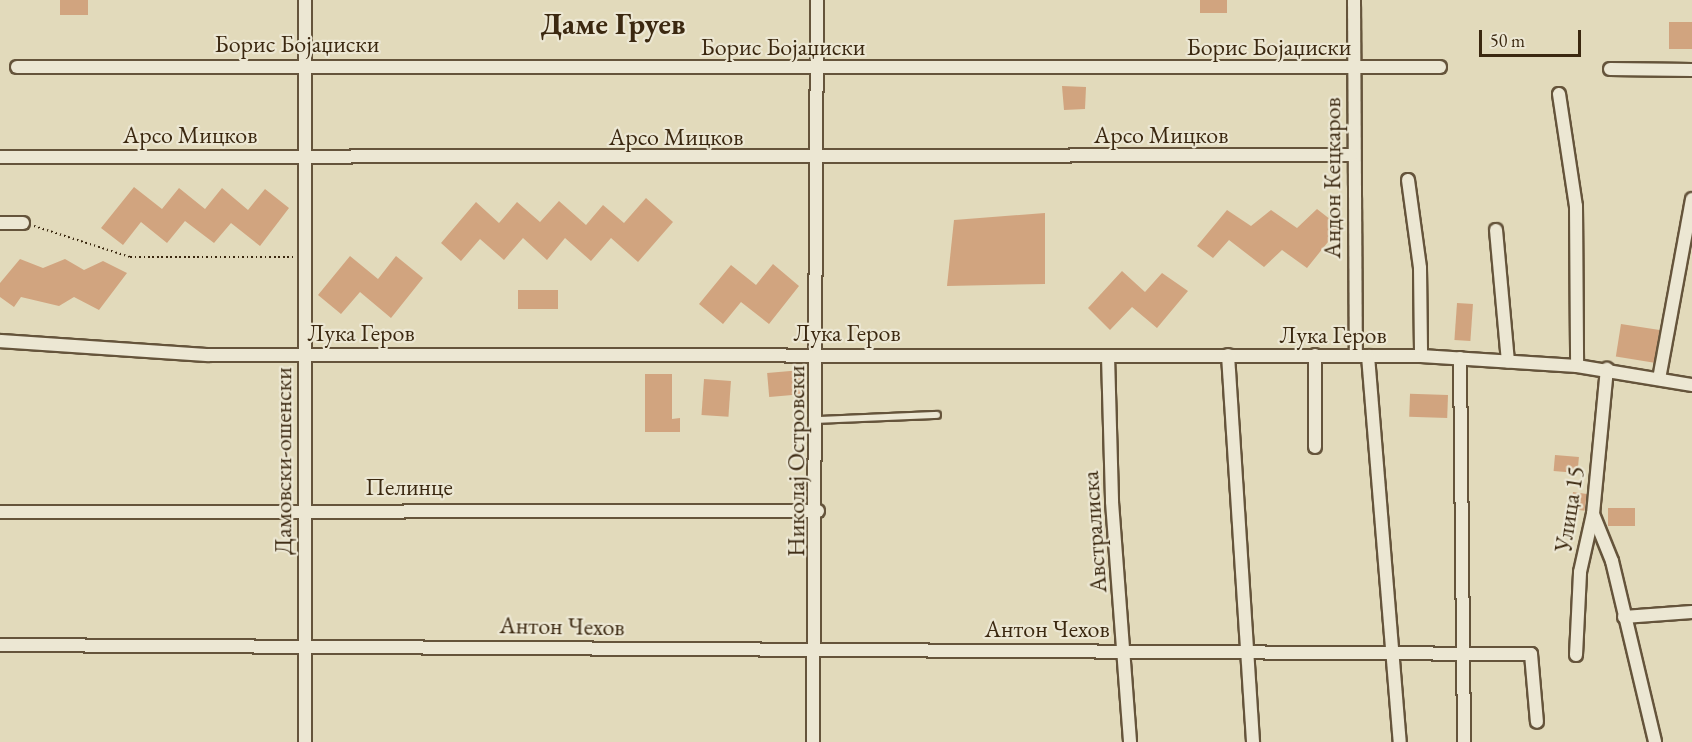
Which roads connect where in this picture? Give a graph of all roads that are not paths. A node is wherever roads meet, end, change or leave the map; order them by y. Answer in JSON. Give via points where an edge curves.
{"nodes":[{"id":1,"x":305,"y":0,"type":"edge"},
{"id":2,"x":817,"y":0,"type":"edge"},
{"id":3,"x":1354,"y":0,"type":"edge"},
{"id":4,"x":304,"y":64,"type":"junction"},
{"id":5,"x":18,"y":67,"type":"dead end"},
{"id":6,"x":1440,"y":67,"type":"dead end"},
{"id":7,"x":1353,"y":68,"type":"junction"},
{"id":8,"x":816,"y":69,"type":"junction"},
{"id":9,"x":1610,"y":69,"type":"dead end"},
{"id":10,"x":1692,"y":70,"type":"edge"},
{"id":11,"x":1559,"y":94,"type":"dead end"},
{"id":12,"x":1351,"y":154,"type":"junction"},
{"id":13,"x":306,"y":156,"type":"junction"},
{"id":14,"x":0,"y":157,"type":"edge"},
{"id":15,"x":818,"y":158,"type":"junction"},
{"id":16,"x":1408,"y":180,"type":"dead end"},
{"id":17,"x":1692,"y":199,"type":"edge"},
{"id":18,"x":0,"y":223,"type":"edge"},
{"id":19,"x":23,"y":223,"type":"road end"},
{"id":20,"x":1496,"y":230,"type":"dead end"},
{"id":21,"x":0,"y":340,"type":"edge"},
{"id":22,"x":304,"y":354,"type":"junction"},
{"id":23,"x":817,"y":354,"type":"junction"},
{"id":24,"x":1228,"y":355,"type":"junction"},
{"id":25,"x":1315,"y":355,"type":"junction"},
{"id":26,"x":1108,"y":356,"type":"junction"},
{"id":27,"x":1362,"y":356,"type":"junction"},
{"id":28,"x":1421,"y":356,"type":"junction"},
{"id":29,"x":1460,"y":358,"type":"junction"},
{"id":30,"x":1508,"y":361,"type":"junction"},
{"id":31,"x":1577,"y":366,"type":"junction"},
{"id":32,"x":1607,"y":369,"type":"junction"},
{"id":33,"x":1659,"y":379,"type":"junction"},
{"id":34,"x":1692,"y":385,"type":"edge"},
{"id":35,"x":937,"y":415,"type":"dead end"},
{"id":36,"x":818,"y":420,"type":"junction"},
{"id":37,"x":1315,"y":447,"type":"dead end"},
{"id":38,"x":305,"y":508,"type":"junction"},
{"id":39,"x":818,"y":511,"type":"junction"},
{"id":40,"x":0,"y":512,"type":"edge"},
{"id":41,"x":1593,"y":514,"type":"junction"},
{"id":42,"x":1692,"y":612,"type":"edge"},
{"id":43,"x":1624,"y":617,"type":"junction"},
{"id":44,"x":0,"y":645,"type":"edge"},
{"id":45,"x":304,"y":645,"type":"junction"},
{"id":46,"x":814,"y":648,"type":"junction"},
{"id":47,"x":1123,"y":650,"type":"junction"},
{"id":48,"x":1247,"y":650,"type":"junction"},
{"id":49,"x":1460,"y":650,"type":"junction"},
{"id":50,"x":1389,"y":651,"type":"junction"},
{"id":51,"x":1576,"y":655,"type":"dead end"},
{"id":52,"x":1537,"y":722,"type":"dead end"},
{"id":53,"x":305,"y":742,"type":"edge"},
{"id":54,"x":813,"y":742,"type":"edge"},
{"id":55,"x":1130,"y":742,"type":"edge"},
{"id":56,"x":1253,"y":742,"type":"edge"},
{"id":57,"x":1400,"y":742,"type":"edge"},
{"id":58,"x":1464,"y":742,"type":"edge"},
{"id":59,"x":1655,"y":742,"type":"edge"}],
"edges":[{"from":1,"to":4,"type":"street","name":"Дамовски-ошенски"},
{"from":2,"to":8,"type":"street","name":"Николај Островски"},
{"from":3,"to":7,"type":"street","name":"Андон Кецкаров"},
{"from":4,"to":5,"type":"street","name":"Борис Бојаџиски"},
{"from":4,"to":8,"type":"street","name":"Борис Бојаџиски"},
{"from":4,"to":13,"type":"street","name":"Дамовски-ошенски"},
{"from":6,"to":7,"type":"street","name":"Борис Бојаџиски"},
{"from":7,"to":8,"type":"street","name":"Борис Бојаџиски"},
{"from":7,"to":12,"type":"street","name":"Андон Кецкаров"},
{"from":8,"to":15,"type":"street","name":"Николај Островски"},
{"from":9,"to":10,"type":"street"},
{"from":11,"to":31,"type":"street","via":[[1576,206]]},
{"from":12,"to":15,"type":"street","name":"Арсо Мицков"},
{"from":12,"to":27,"type":"street","name":"Андон Кецкаров"},
{"from":13,"to":14,"type":"street","name":"Арсо Мицков"},
{"from":13,"to":15,"type":"street","name":"Арсо Мицков"},
{"from":13,"to":22,"type":"street","name":"Дамовски-ошенски"},
{"from":15,"to":23,"type":"street","name":"Николај Островски"},
{"from":16,"to":28,"type":"street","via":[[1420,268]]},
{"from":17,"to":33,"type":"street"},
{"from":18,"to":19,"type":"street"},
{"from":20,"to":30,"type":"street"},
{"from":21,"to":22,"type":"street","name":"Лука Геров","via":[[112,351]]},
{"from":22,"to":23,"type":"street","name":"Лука Геров"},
{"from":22,"to":38,"type":"street","name":"Дамовски-ошенски"},
{"from":23,"to":26,"type":"street","name":"Лука Геров"},
{"from":23,"to":36,"type":"street","name":"Николај Островски"},
{"from":24,"to":25,"type":"street","name":"Лука Геров"},
{"from":24,"to":26,"type":"street","name":"Лука Геров"},
{"from":24,"to":48,"type":"street"},
{"from":25,"to":27,"type":"street","name":"Лука Геров"},
{"from":25,"to":37,"type":"street"},
{"from":26,"to":47,"type":"street","name":"Австралиска"},
{"from":27,"to":28,"type":"street","name":"Лука Геров"},
{"from":27,"to":50,"type":"street","name":"Андон Кецкаров"},
{"from":28,"to":29,"type":"street","name":"Лука Геров"},
{"from":29,"to":30,"type":"street","name":"Лука Геров"},
{"from":29,"to":49,"type":"street"},
{"from":30,"to":31,"type":"street","name":"Лука Геров"},
{"from":31,"to":32,"type":"street","name":"Лука Геров"},
{"from":32,"to":33,"type":"street","name":"Лука Геров"},
{"from":32,"to":41,"type":"street","name":"Улица 15"},
{"from":33,"to":34,"type":"street","name":"Лука Геров"},
{"from":35,"to":36,"type":"lane"},
{"from":36,"to":39,"type":"street","name":"Николај Островски"},
{"from":38,"to":39,"type":"street","name":"Пелинце"},
{"from":38,"to":40,"type":"street","name":"Пелинце"},
{"from":38,"to":45,"type":"street","name":"Дамовски-ошенски"},
{"from":39,"to":46,"type":"street","name":"Николај Островски"},
{"from":41,"to":43,"type":"street","via":[[1612,561]]},
{"from":41,"to":51,"type":"street","name":"Улица 15","via":[[1580,572]]},
{"from":42,"to":43,"type":"street"},
{"from":43,"to":59,"type":"street"},
{"from":44,"to":45,"type":"street","name":"Антон Чехов"},
{"from":45,"to":46,"type":"street","name":"Антон Чехов"},
{"from":45,"to":53,"type":"street","name":"Дамовски-ошенски"},
{"from":46,"to":47,"type":"street","name":"Антон Чехов"},
{"from":46,"to":54,"type":"street","name":"Николај Островски"},
{"from":47,"to":48,"type":"street","name":"Антон Чехов"},
{"from":47,"to":55,"type":"street","name":"Австралиска"},
{"from":48,"to":50,"type":"street","name":"Антон Чехов"},
{"from":48,"to":56,"type":"street"},
{"from":49,"to":50,"type":"street","name":"Антон Чехов"},
{"from":49,"to":52,"type":"street","name":"Антон Чехов","via":[[1532,654]]},
{"from":49,"to":58,"type":"street"},
{"from":50,"to":57,"type":"street","name":"Андон Кецкаров"}]}
